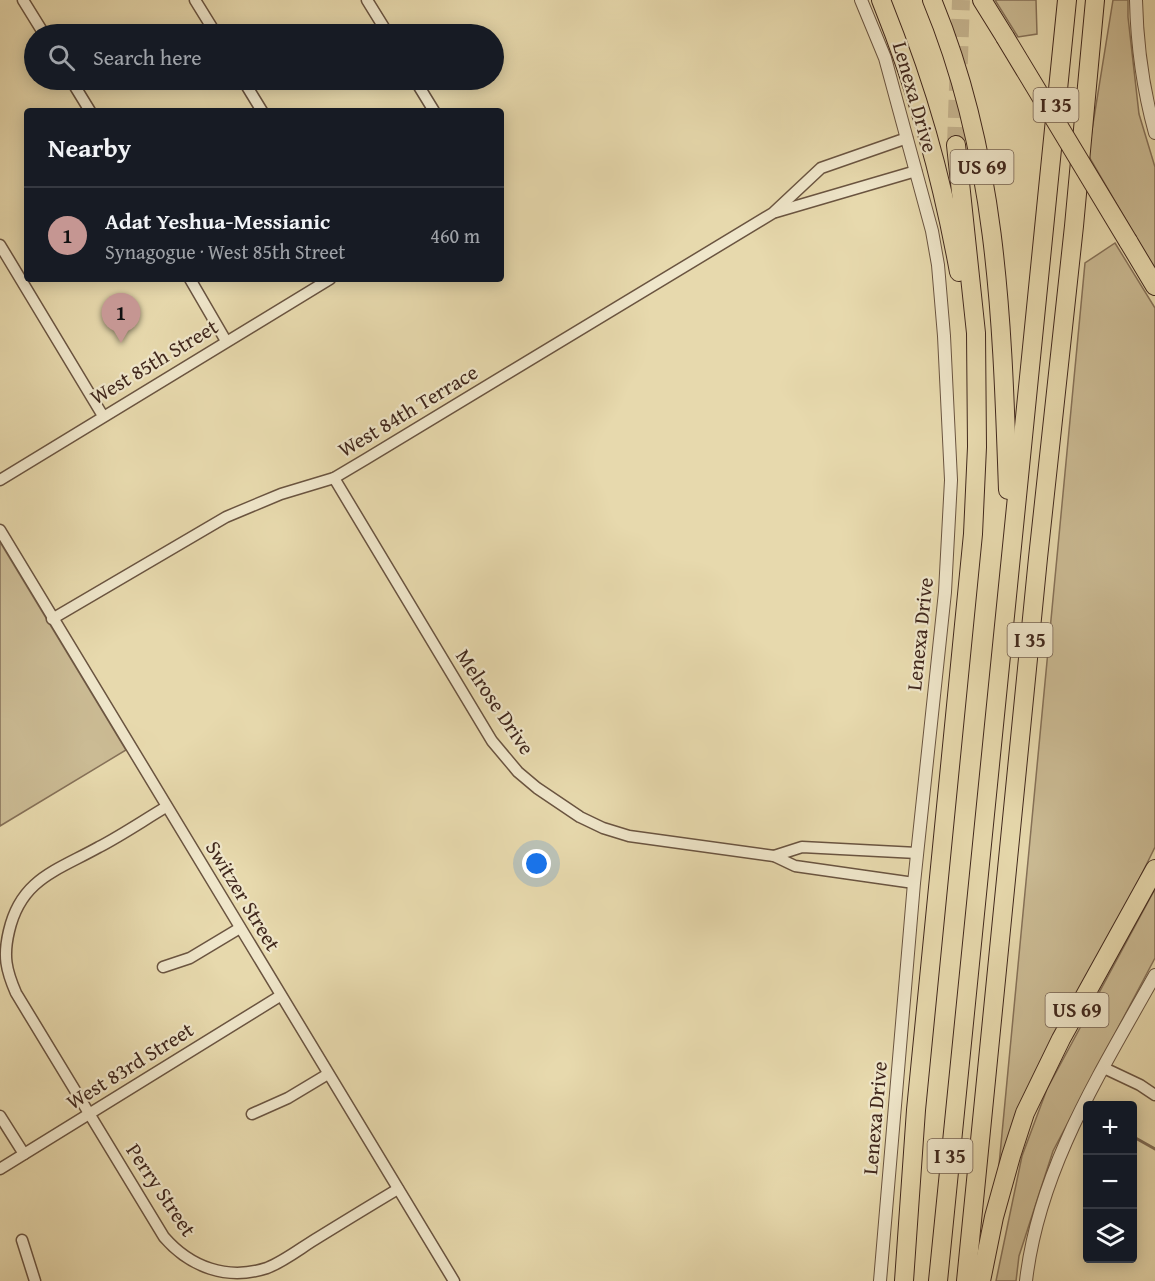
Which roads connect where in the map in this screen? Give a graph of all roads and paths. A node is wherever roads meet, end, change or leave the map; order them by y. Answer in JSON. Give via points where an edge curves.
{"nodes":[{"id":1,"x":23,"y":0,"type":"edge"},
{"id":2,"x":195,"y":0,"type":"edge"},
{"id":3,"x":367,"y":0,"type":"edge"},
{"id":4,"x":861,"y":0,"type":"edge"},
{"id":5,"x":881,"y":0,"type":"edge"},
{"id":6,"x":932,"y":0,"type":"edge"},
{"id":7,"x":982,"y":0,"type":"edge"},
{"id":8,"x":1065,"y":0,"type":"edge"},
{"id":9,"x":1095,"y":0,"type":"edge"},
{"id":10,"x":1136,"y":0,"type":"edge"},
{"id":11,"x":38,"y":24,"type":"edge"},
{"id":12,"x":210,"y":24,"type":"edge"},
{"id":13,"x":382,"y":24,"type":"edge"},
{"id":14,"x":77,"y":90,"type":"edge"},
{"id":15,"x":249,"y":90,"type":"edge"},
{"id":16,"x":421,"y":90,"type":"edge"},
{"id":17,"x":88,"y":108,"type":"edge"},
{"id":18,"x":260,"y":108,"type":"edge"},
{"id":19,"x":432,"y":108,"type":"edge"},
{"id":20,"x":1155,"y":133,"type":"edge"},
{"id":21,"x":907,"y":138,"type":"junction"},
{"id":22,"x":956,"y":146,"type":"tunnel mouth"},
{"id":23,"x":916,"y":171,"type":"junction"},
{"id":24,"x":773,"y":213,"type":"junction"},
{"id":25,"x":0,"y":245,"type":"edge"},
{"id":26,"x":192,"y":282,"type":"edge"},
{"id":27,"x":325,"y":282,"type":"edge"},
{"id":28,"x":1155,"y":286,"type":"edge"},
{"id":29,"x":226,"y":340,"type":"junction"},
{"id":30,"x":103,"y":416,"type":"junction"},
{"id":31,"x":977,"y":447,"type":"junction"},
{"id":32,"x":334,"y":478,"type":"junction"},
{"id":33,"x":0,"y":480,"type":"edge"},
{"id":34,"x":0,"y":530,"type":"edge"},
{"id":35,"x":1011,"y":559,"type":"junction"},
{"id":36,"x":52,"y":619,"type":"junction"},
{"id":37,"x":166,"y":807,"type":"junction"},
{"id":38,"x":917,"y":853,"type":"junction"},
{"id":39,"x":774,"y":856,"type":"junction"},
{"id":40,"x":1155,"y":869,"type":"edge"},
{"id":41,"x":914,"y":883,"type":"junction"},
{"id":42,"x":4,"y":928,"type":"edge"},
{"id":43,"x":240,"y":928,"type":"junction"},
{"id":44,"x":163,"y":967,"type":"dead end"},
{"id":45,"x":1155,"y":975,"type":"edge"},
{"id":46,"x":280,"y":996,"type":"junction"},
{"id":47,"x":1104,"y":1068,"type":"junction"},
{"id":48,"x":328,"y":1074,"type":"junction"},
{"id":49,"x":1155,"y":1095,"type":"edge"},
{"id":50,"x":89,"y":1114,"type":"junction"},
{"id":51,"x":252,"y":1114,"type":"dead end"},
{"id":52,"x":0,"y":1116,"type":"edge"},
{"id":53,"x":24,"y":1154,"type":"junction"},
{"id":54,"x":0,"y":1169,"type":"edge"},
{"id":55,"x":398,"y":1189,"type":"junction"},
{"id":56,"x":22,"y":1240,"type":"dead end"},
{"id":57,"x":214,"y":1275,"type":"edge"},
{"id":58,"x":35,"y":1281,"type":"edge"},
{"id":59,"x":454,"y":1281,"type":"edge"},
{"id":60,"x":880,"y":1281,"type":"edge"},
{"id":61,"x":904,"y":1281,"type":"edge"},
{"id":62,"x":938,"y":1281,"type":"edge"},
{"id":63,"x":966,"y":1281,"type":"edge"},
{"id":64,"x":981,"y":1281,"type":"edge"},
{"id":65,"x":1026,"y":1281,"type":"edge"}],
"edges":[{"from":1,"to":11,"type":"street"},
{"from":2,"to":12,"type":"street"},
{"from":3,"to":13,"type":"street"},
{"from":4,"to":21,"type":"street","name":"Lenexa Drive","via":[[885,58]]},
{"from":5,"to":31,"type":"highway","via":[[918,99],[945,196],[960,277]]},
{"from":6,"to":35,"type":"highway","number":"US 69","via":[[970,114],[992,228],[1003,340]]},
{"from":7,"to":28,"type":"highway","bridge":true},
{"from":8,"to":35,"type":"highway","number":"I 35"},
{"from":9,"to":63,"type":"highway","number":"I 35"},
{"from":10,"to":20,"type":"street","via":[[1141,71]]},
{"from":14,"to":17,"type":"street"},
{"from":15,"to":18,"type":"street"},
{"from":16,"to":19,"type":"street"},
{"from":21,"to":23,"type":"street","name":"Lenexa Drive"},
{"from":21,"to":24,"type":"street","name":"West 84th Terrace","via":[[820,168]]},
{"from":22,"to":31,"type":"highway","via":[[976,333]]},
{"from":23,"to":24,"type":"street","name":"West 84th Terrace"},
{"from":23,"to":38,"type":"street","name":"Lenexa Drive","via":[[938,265],[951,502]]},
{"from":24,"to":32,"type":"street","name":"West 84th Terrace"},
{"from":25,"to":30,"type":"street"},
{"from":26,"to":29,"type":"street"},
{"from":27,"to":29,"type":"street","name":"West 85th Street"},
{"from":29,"to":30,"type":"street","name":"West 85th Street"},
{"from":30,"to":33,"type":"street","name":"West 85th Street"},
{"from":31,"to":61,"type":"highway","via":[[973,534],[917,1098]]},
{"from":32,"to":36,"type":"street","name":"West 84th Terrace","via":[[226,517]]},
{"from":32,"to":39,"type":"street","name":"Melrose Drive","via":[[492,741],[518,772],[558,804],[603,828],[629,836]]},
{"from":34,"to":36,"type":"street","name":"Switzer Street"},
{"from":35,"to":62,"type":"highway","number":"I 35"},
{"from":36,"to":37,"type":"street","name":"Switzer Street"},
{"from":37,"to":42,"type":"street","name":"Perry Street","via":[[36,882]]},
{"from":37,"to":43,"type":"street","name":"Switzer Street"},
{"from":38,"to":39,"type":"street","name":"Melrose Drive","via":[[801,847]]},
{"from":38,"to":41,"type":"street","name":"Lenexa Drive"},
{"from":39,"to":41,"type":"street","name":"Melrose Drive","via":[[795,866]]},
{"from":40,"to":64,"type":"highway","number":"US 69","via":[[1060,1039],[1025,1113],[994,1217]]},
{"from":41,"to":60,"type":"street","name":"Lenexa Drive"},
{"from":42,"to":50,"type":"street","name":"Perry Street","via":[[6,963],[16,993]]},
{"from":43,"to":44,"type":"street","via":[[190,958]]},
{"from":43,"to":46,"type":"street","name":"Switzer Street"},
{"from":45,"to":47,"type":"street"},
{"from":46,"to":48,"type":"street","name":"Switzer Street"},
{"from":46,"to":50,"type":"street","name":"West 83rd Street"},
{"from":47,"to":49,"type":"street"},
{"from":47,"to":65,"type":"street","via":[[1059,1156],[1043,1200]]},
{"from":48,"to":51,"type":"street"},
{"from":48,"to":55,"type":"street","name":"Switzer Street"},
{"from":50,"to":53,"type":"street","name":"West 83rd Street"},
{"from":50,"to":57,"type":"street","name":"Perry Street","via":[[164,1237],[185,1258]]},
{"from":52,"to":53,"type":"street"},
{"from":53,"to":54,"type":"street","name":"West 83rd Street"},
{"from":55,"to":57,"type":"street","name":"Perry Street","via":[[268,1267]]},
{"from":55,"to":59,"type":"street","name":"Switzer Street"},
{"from":56,"to":58,"type":"street"}]}
